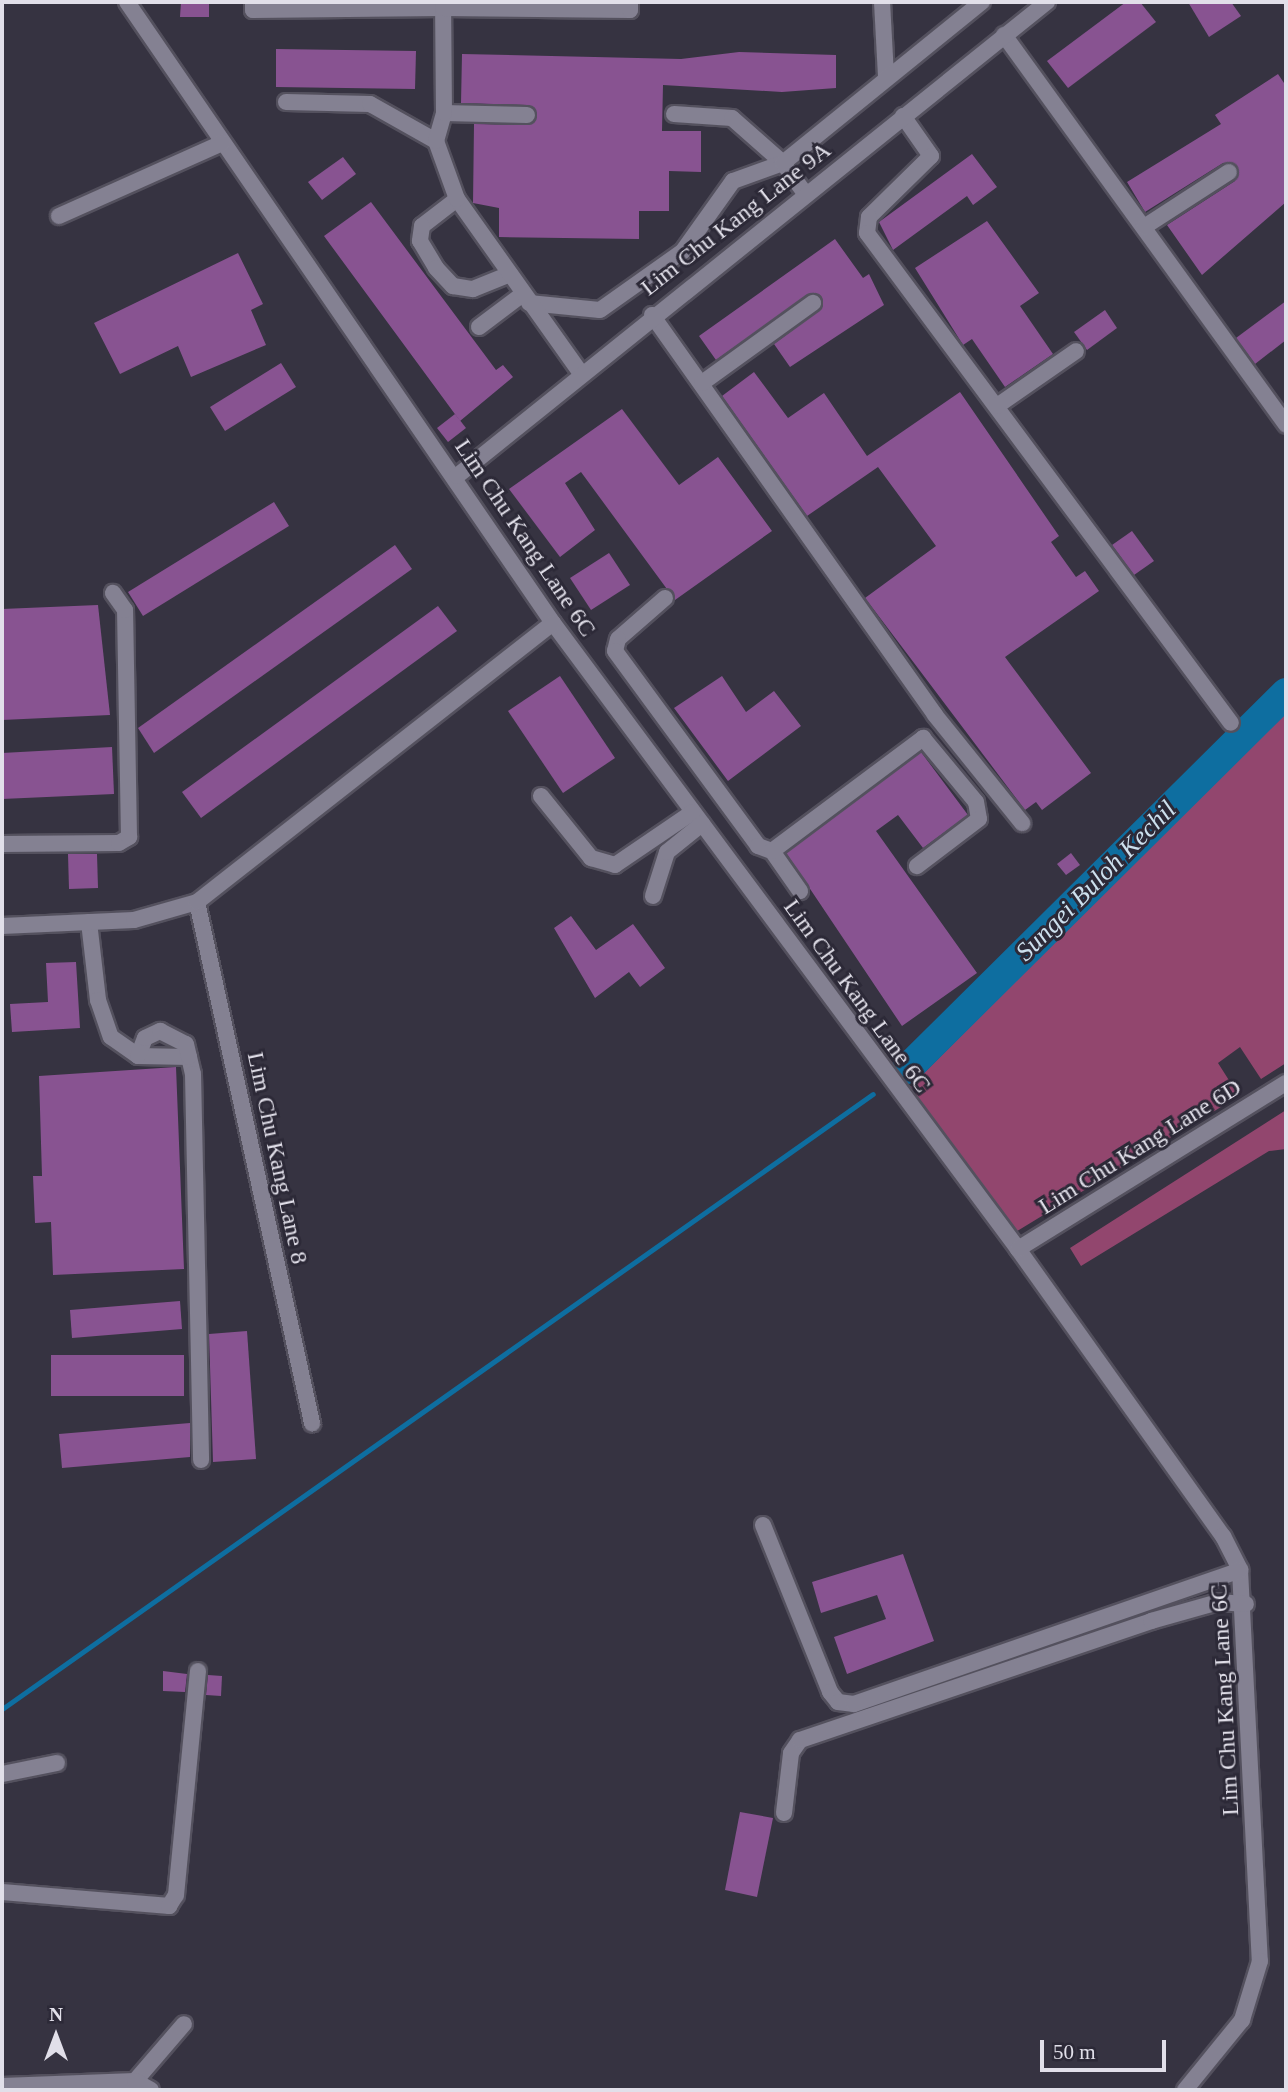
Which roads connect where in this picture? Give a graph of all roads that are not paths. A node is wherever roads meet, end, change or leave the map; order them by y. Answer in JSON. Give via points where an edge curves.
{"nodes":[{"id":1,"x":127,"y":2,"type":"edge"},
{"id":2,"x":253,"y":2,"type":"edge"},
{"id":3,"x":630,"y":2,"type":"edge"},
{"id":4,"x":882,"y":2,"type":"edge"},
{"id":5,"x":982,"y":2,"type":"edge"},
{"id":6,"x":1047,"y":2,"type":"edge"},
{"id":7,"x":582,"y":6,"type":"edge"},
{"id":8,"x":443,"y":8,"type":"junction"},
{"id":9,"x":1004,"y":35,"type":"junction"},
{"id":10,"x":886,"y":77,"type":"junction"},
{"id":11,"x":286,"y":102,"type":"dead end"},
{"id":12,"x":444,"y":113,"type":"junction"},
{"id":13,"x":674,"y":114,"type":"dead end"},
{"id":14,"x":527,"y":115,"type":"dead end"},
{"id":15,"x":903,"y":116,"type":"junction"},
{"id":16,"x":436,"y":141,"type":"junction"},
{"id":17,"x":222,"y":143,"type":"junction"},
{"id":18,"x":783,"y":163,"type":"junction"},
{"id":19,"x":1229,"y":172,"type":"dead end"},
{"id":20,"x":805,"y":194,"type":"junction"},
{"id":21,"x":457,"y":199,"type":"junction"},
{"id":22,"x":59,"y":216,"type":"dead end"},
{"id":23,"x":1144,"y":227,"type":"junction"},
{"id":24,"x":510,"y":274,"type":"junction"},
{"id":25,"x":526,"y":298,"type":"junction"},
{"id":26,"x":813,"y":303,"type":"dead end"},
{"id":27,"x":652,"y":315,"type":"junction"},
{"id":28,"x":479,"y":327,"type":"dead end"},
{"id":29,"x":1076,"y":351,"type":"dead end"},
{"id":30,"x":580,"y":372,"type":"junction"},
{"id":31,"x":702,"y":383,"type":"junction"},
{"id":32,"x":998,"y":406,"type":"junction"},
{"id":33,"x":1286,"y":425,"type":"edge"},
{"id":34,"x":457,"y":476,"type":"junction"},
{"id":35,"x":113,"y":593,"type":"dead end"},
{"id":36,"x":666,"y":598,"type":"dead end"},
{"id":37,"x":553,"y":623,"type":"junction"},
{"id":38,"x":623,"y":663,"type":"junction"},
{"id":39,"x":598,"y":682,"type":"junction"},
{"id":40,"x":1231,"y":723,"type":"dead end"},
{"id":41,"x":541,"y":796,"type":"dead end"},
{"id":42,"x":698,"y":818,"type":"junction"},
{"id":43,"x":1022,"y":823,"type":"dead end"},
{"id":44,"x":2,"y":844,"type":"edge"},
{"id":45,"x":772,"y":851,"type":"junction"},
{"id":46,"x":917,"y":866,"type":"dead end"},
{"id":47,"x":800,"y":891,"type":"dead end"},
{"id":48,"x":653,"y":896,"type":"dead end"},
{"id":49,"x":197,"y":902,"type":"junction"},
{"id":50,"x":89,"y":922,"type":"junction"},
{"id":51,"x":2,"y":926,"type":"edge"},
{"id":52,"x":138,"y":1056,"type":"junction"},
{"id":53,"x":189,"y":1057,"type":"junction"},
{"id":54,"x":1286,"y":1083,"type":"edge"},
{"id":55,"x":1018,"y":1249,"type":"junction"},
{"id":56,"x":312,"y":1423,"type":"dead end"},
{"id":57,"x":201,"y":1460,"type":"dead end"},
{"id":58,"x":763,"y":1525,"type":"dead end"},
{"id":59,"x":1240,"y":1570,"type":"junction"},
{"id":60,"x":1246,"y":1604,"type":"junction"},
{"id":61,"x":198,"y":1671,"type":"dead end"},
{"id":62,"x":57,"y":1763,"type":"dead end"},
{"id":63,"x":2,"y":1774,"type":"edge"},
{"id":64,"x":784,"y":1813,"type":"dead end"},
{"id":65,"x":2,"y":1892,"type":"edge"},
{"id":66,"x":184,"y":2024,"type":"dead end"},
{"id":67,"x":135,"y":2081,"type":"junction"},
{"id":68,"x":2,"y":2086,"type":"edge"},
{"id":69,"x":98,"y":2088,"type":"edge"},
{"id":70,"x":151,"y":2090,"type":"edge"},
{"id":71,"x":1185,"y":2090,"type":"edge"}],
"edges":[{"from":1,"to":17,"type":"street","name":"Lim Chu Kang Lane 6C"},
{"from":2,"to":8,"type":"street","via":[[253,10]]},
{"from":3,"to":7,"type":"street","via":[[630,10]]},
{"from":4,"to":10,"type":"street"},
{"from":5,"to":10,"type":"street"},
{"from":6,"to":9,"type":"street","name":"Lim Chu Kang Lane 9A"},
{"from":7,"to":8,"type":"street"},
{"from":8,"to":12,"type":"street"},
{"from":9,"to":15,"type":"street","name":"Lim Chu Kang Lane 9A"},
{"from":9,"to":23,"type":"street"},
{"from":10,"to":18,"type":"street"},
{"from":11,"to":16,"type":"street","via":[[370,104]]},
{"from":12,"to":14,"type":"street"},
{"from":12,"to":16,"type":"street"},
{"from":13,"to":18,"type":"street","via":[[732,118]]},
{"from":15,"to":20,"type":"street","name":"Lim Chu Kang Lane 9A"},
{"from":15,"to":32,"type":"street","via":[[931,156],[869,217],[867,233]]},
{"from":16,"to":21,"type":"street"},
{"from":17,"to":22,"type":"street"},
{"from":17,"to":34,"type":"street","name":"Lim Chu Kang Lane 6C"},
{"from":18,"to":20,"type":"street"},
{"from":18,"to":25,"type":"street","via":[[733,181],[683,251],[600,310]]},
{"from":19,"to":23,"type":"street"},
{"from":20,"to":27,"type":"street","name":"Lim Chu Kang Lane 9A"},
{"from":21,"to":24,"type":"street"},
{"from":21,"to":24,"type":"street","via":[[422,226],[420,241],[436,268],[453,286],[473,289]]},
{"from":23,"to":33,"type":"street"},
{"from":24,"to":25,"type":"street"},
{"from":25,"to":28,"type":"street"},
{"from":25,"to":30,"type":"street"},
{"from":26,"to":31,"type":"street"},
{"from":27,"to":30,"type":"street","name":"Lim Chu Kang Lane 9A"},
{"from":27,"to":31,"type":"street"},
{"from":29,"to":32,"type":"street"},
{"from":30,"to":34,"type":"street","name":"Lim Chu Kang Lane 9A"},
{"from":31,"to":43,"type":"street","via":[[935,715]]},
{"from":32,"to":40,"type":"street"},
{"from":34,"to":37,"type":"street","name":"Lim Chu Kang Lane 6C"},
{"from":35,"to":44,"type":"street","via":[[125,610],[129,837],[119,843]]},
{"from":36,"to":38,"type":"street","via":[[614,644]]},
{"from":37,"to":39,"type":"street","name":"Lim Chu Kang Lane 6C"},
{"from":37,"to":49,"type":"street"},
{"from":38,"to":39,"type":"street"},
{"from":38,"to":45,"type":"street","via":[[758,846]]},
{"from":39,"to":42,"type":"street","name":"Lim Chu Kang Lane 6C"},
{"from":41,"to":42,"type":"street","via":[[591,858],[615,864]]},
{"from":42,"to":48,"type":"street","via":[[667,852]]},
{"from":42,"to":55,"type":"street","name":"Lim Chu Kang Lane 6C"},
{"from":45,"to":46,"type":"street","via":[[923,738],[976,802],[979,819]]},
{"from":45,"to":47,"type":"street"},
{"from":49,"to":50,"type":"street","via":[[167,916]]},
{"from":49,"to":56,"type":"street","name":"Lim Chu Kang Lane 8"},
{"from":50,"to":51,"type":"street"},
{"from":50,"to":52,"type":"street","via":[[97,1000],[111,1037]]},
{"from":52,"to":53,"type":"street"},
{"from":52,"to":53,"type":"street","via":[[145,1038],[160,1031],[186,1044]]},
{"from":53,"to":57,"type":"street"},
{"from":54,"to":55,"type":"street","name":"Lim Chu Kang Lane 6D"},
{"from":55,"to":59,"type":"street","name":"Lim Chu Kang Lane 6C","via":[[1223,1536]]},
{"from":58,"to":59,"type":"street","via":[[830,1692],[838,1702],[854,1704]]},
{"from":59,"to":60,"type":"street","name":"Lim Chu Kang Lane 6C"},
{"from":60,"to":64,"type":"street","via":[[1218,1602],[1151,1621],[800,1740],[791,1753]]},
{"from":60,"to":71,"type":"street","name":"Lim Chu Kang Lane 6C","via":[[1260,1961],[1242,2020]]},
{"from":61,"to":65,"type":"street","via":[[176,1895],[169,1906]]},
{"from":62,"to":63,"type":"street"},
{"from":66,"to":67,"type":"street"},
{"from":67,"to":69,"type":"street"},
{"from":67,"to":70,"type":"street"},
{"from":68,"to":69,"type":"street"}]}
